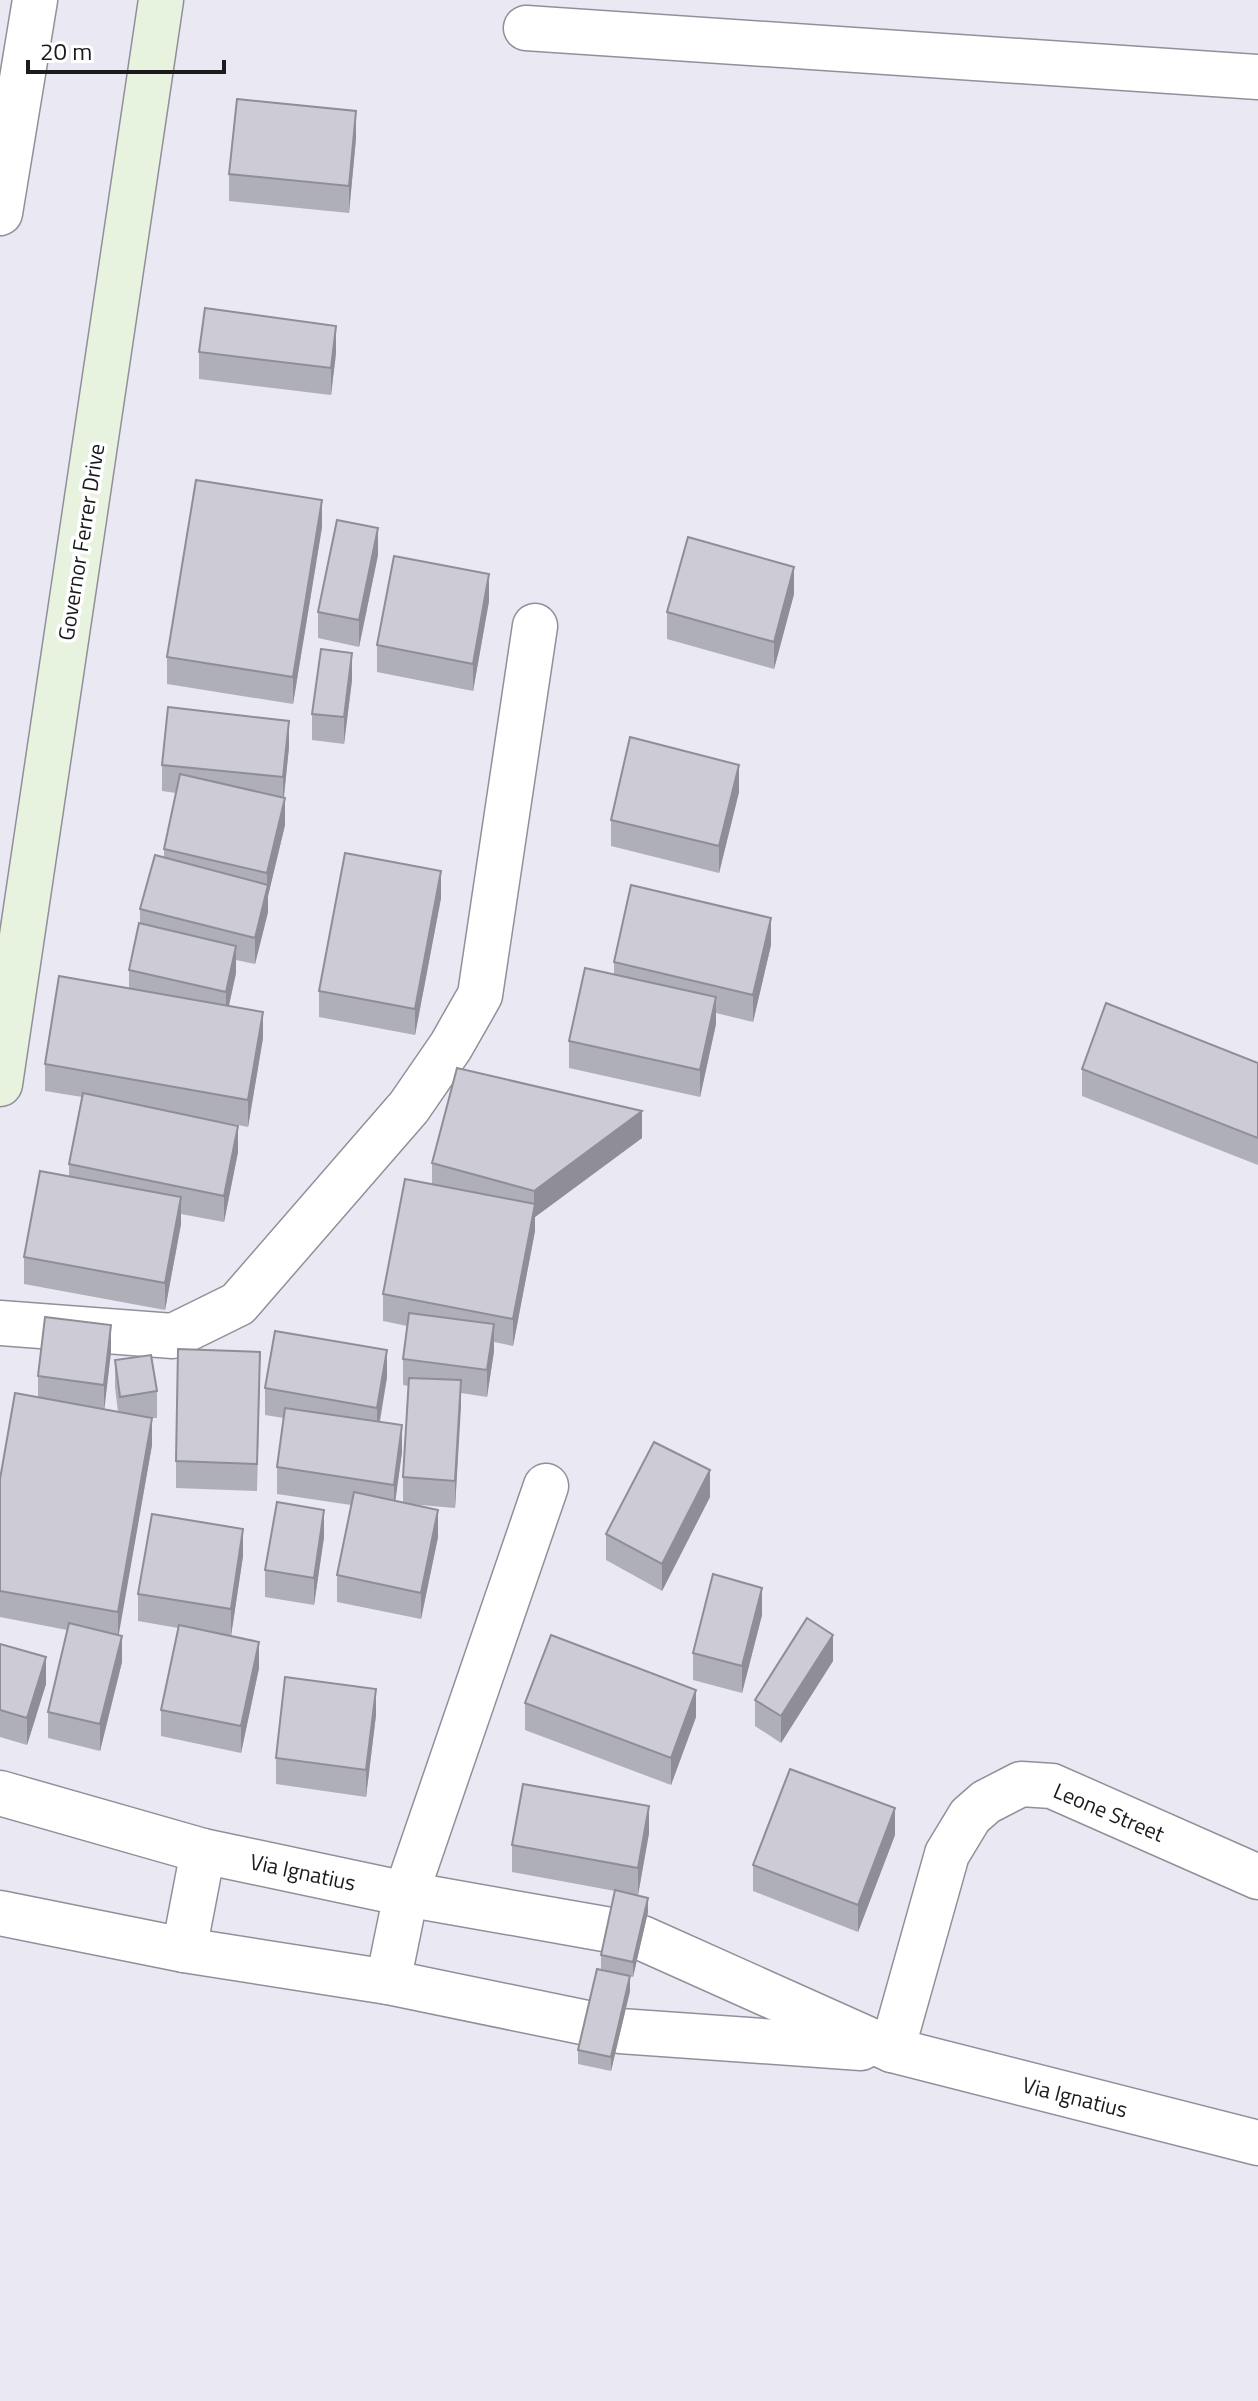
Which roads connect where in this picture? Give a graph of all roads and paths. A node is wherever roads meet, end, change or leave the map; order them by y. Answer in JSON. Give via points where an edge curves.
{"nodes":[{"id":1,"x":35,"y":0,"type":"edge"},
{"id":2,"x":161,"y":0,"type":"edge"},
{"id":3,"x":526,"y":28,"type":"dead end"},
{"id":4,"x":1258,"y":77,"type":"edge"},
{"id":5,"x":0,"y":213,"type":"edge"},
{"id":6,"x":535,"y":626,"type":"dead end"},
{"id":7,"x":0,"y":1084,"type":"edge"},
{"id":8,"x":0,"y":1323,"type":"edge"},
{"id":9,"x":546,"y":1486,"type":"dead end"},
{"id":10,"x":0,"y":1793,"type":"edge"},
{"id":11,"x":203,"y":1851,"type":"junction"},
{"id":12,"x":1258,"y":1877,"type":"edge"},
{"id":13,"x":406,"y":1894,"type":"junction"},
{"id":14,"x":0,"y":1913,"type":"edge"},
{"id":15,"x":184,"y":1950,"type":"junction"},
{"id":16,"x":388,"y":1982,"type":"junction"},
{"id":17,"x":892,"y":2050,"type":"junction"},
{"id":18,"x":1258,"y":2143,"type":"edge"}],
"edges":[{"from":1,"to":5,"type":"street"},
{"from":2,"to":7,"type":"main road","name":"Governor Ferrer Drive"},
{"from":3,"to":4,"type":"street"},
{"from":6,"to":8,"type":"street","via":[[480,995],[409,1107],[238,1304],[173,1336]]},
{"from":9,"to":13,"type":"street"},
{"from":10,"to":11,"type":"street","name":"Via Ignatius"},
{"from":11,"to":13,"type":"street","name":"Via Ignatius"},
{"from":11,"to":15,"type":"street"},
{"from":12,"to":17,"type":"street","name":"Leone Street","via":[[1052,1786],[1021,1784],[970,1816],[947,1854]]},
{"from":13,"to":16,"type":"street"},
{"from":13,"to":17,"type":"street","name":"Via Ignatius","via":[[626,1934]]},
{"from":14,"to":15,"type":"street","name":"Via Ignatius"},
{"from":15,"to":16,"type":"street","name":"Via Ignatius"},
{"from":16,"to":17,"type":"street","name":"Via Ignatius","via":[[604,2027]]},
{"from":17,"to":18,"type":"street","name":"Via Ignatius"}]}
